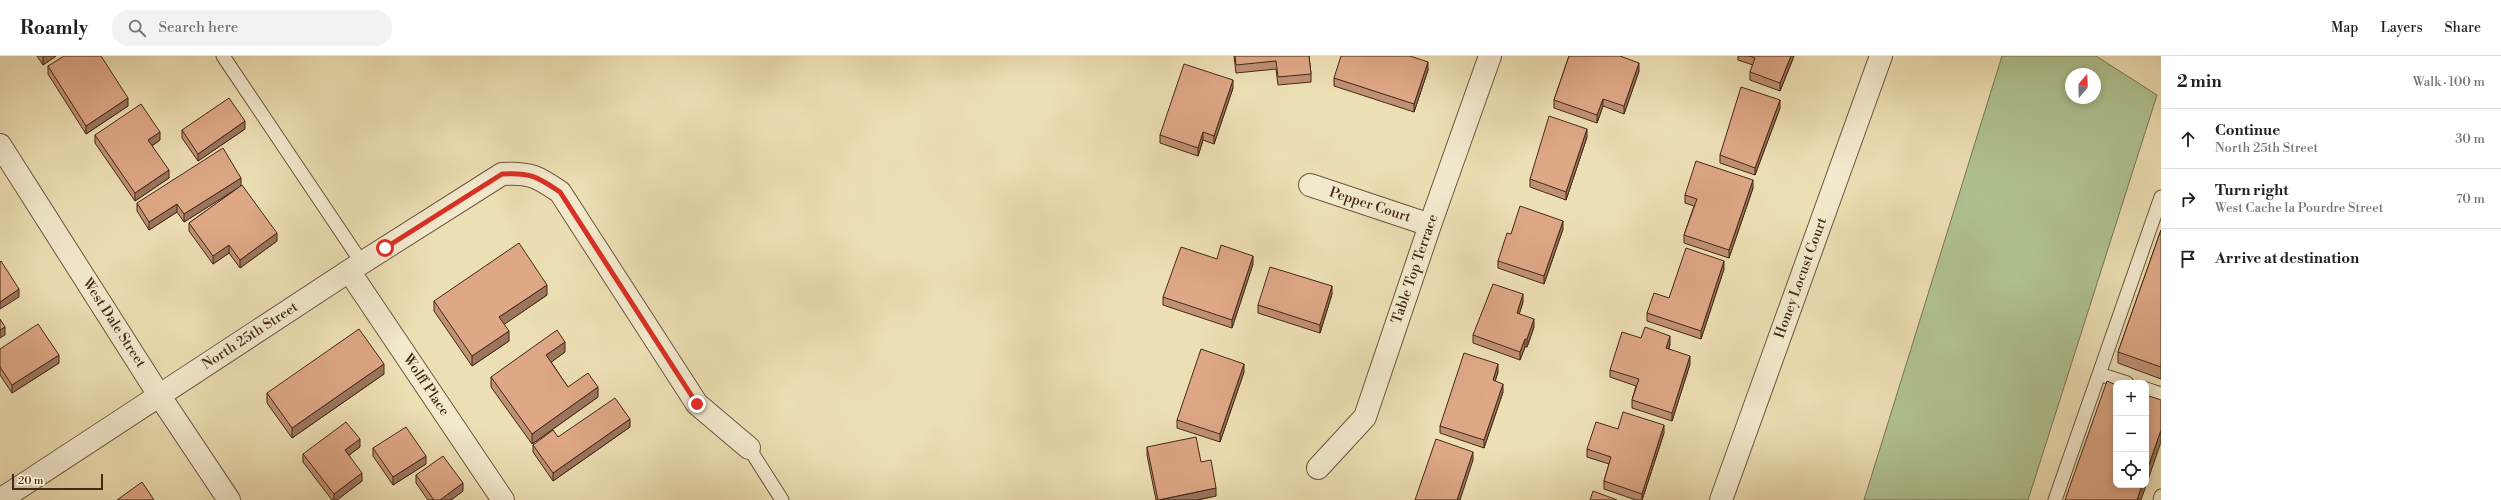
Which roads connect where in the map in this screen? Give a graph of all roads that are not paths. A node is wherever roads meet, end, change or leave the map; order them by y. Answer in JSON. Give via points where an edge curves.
{"nodes":[{"id":1,"x":224,"y":56,"type":"edge"},
{"id":2,"x":1490,"y":56,"type":"edge"},
{"id":3,"x":1881,"y":56,"type":"edge"},
{"id":4,"x":0,"y":145,"type":"edge"},
{"id":5,"x":1310,"y":185,"type":"dead end"},
{"id":6,"x":2161,"y":197,"type":"edge"},
{"id":7,"x":1430,"y":225,"type":"junction"},
{"id":8,"x":355,"y":267,"type":"junction"},
{"id":9,"x":2099,"y":374,"type":"junction"},
{"id":10,"x":2117,"y":380,"type":"edge"},
{"id":11,"x":2149,"y":390,"type":"edge"},
{"id":12,"x":2161,"y":394,"type":"edge"},
{"id":13,"x":160,"y":395,"type":"junction"},
{"id":14,"x":749,"y":448,"type":"joint"},
{"id":15,"x":1318,"y":468,"type":"dead end"},
{"id":16,"x":2161,"y":496,"type":"edge"},
{"id":17,"x":0,"y":500,"type":"edge"},
{"id":18,"x":229,"y":500,"type":"edge"},
{"id":19,"x":503,"y":500,"type":"edge"},
{"id":20,"x":782,"y":500,"type":"edge"},
{"id":21,"x":1721,"y":500,"type":"edge"},
{"id":22,"x":2055,"y":500,"type":"edge"},
{"id":23,"x":2160,"y":500,"type":"edge"}],
"edges":[{"from":1,"to":8,"type":"lane"},
{"from":2,"to":7,"type":"street","name":"Table Top Terrace"},
{"from":3,"to":21,"type":"street","name":"Honey Locust Court"},
{"from":4,"to":13,"type":"street","name":"West Dale Street"},
{"from":5,"to":7,"type":"street","name":"Pepper Court"},
{"from":6,"to":9,"type":"lane"},
{"from":7,"to":15,"type":"street","name":"Table Top Terrace","via":[[1365,417]]},
{"from":8,"to":13,"type":"street","name":"North 25th Street"},
{"from":8,"to":14,"type":"street","name":"North 25th Street","via":[[502,174],[522,173],[539,178],[560,192],[697,404]]},
{"from":8,"to":19,"type":"street","name":"Wolff Place"},
{"from":9,"to":10,"type":"lane"},
{"from":9,"to":22,"type":"lane"},
{"from":11,"to":12,"type":"lane"},
{"from":13,"to":17,"type":"street","name":"North 25th Street"},
{"from":13,"to":18,"type":"street","name":"West Dale Street"},
{"from":14,"to":20,"type":"lane"},
{"from":16,"to":23,"type":"lane"}]}
